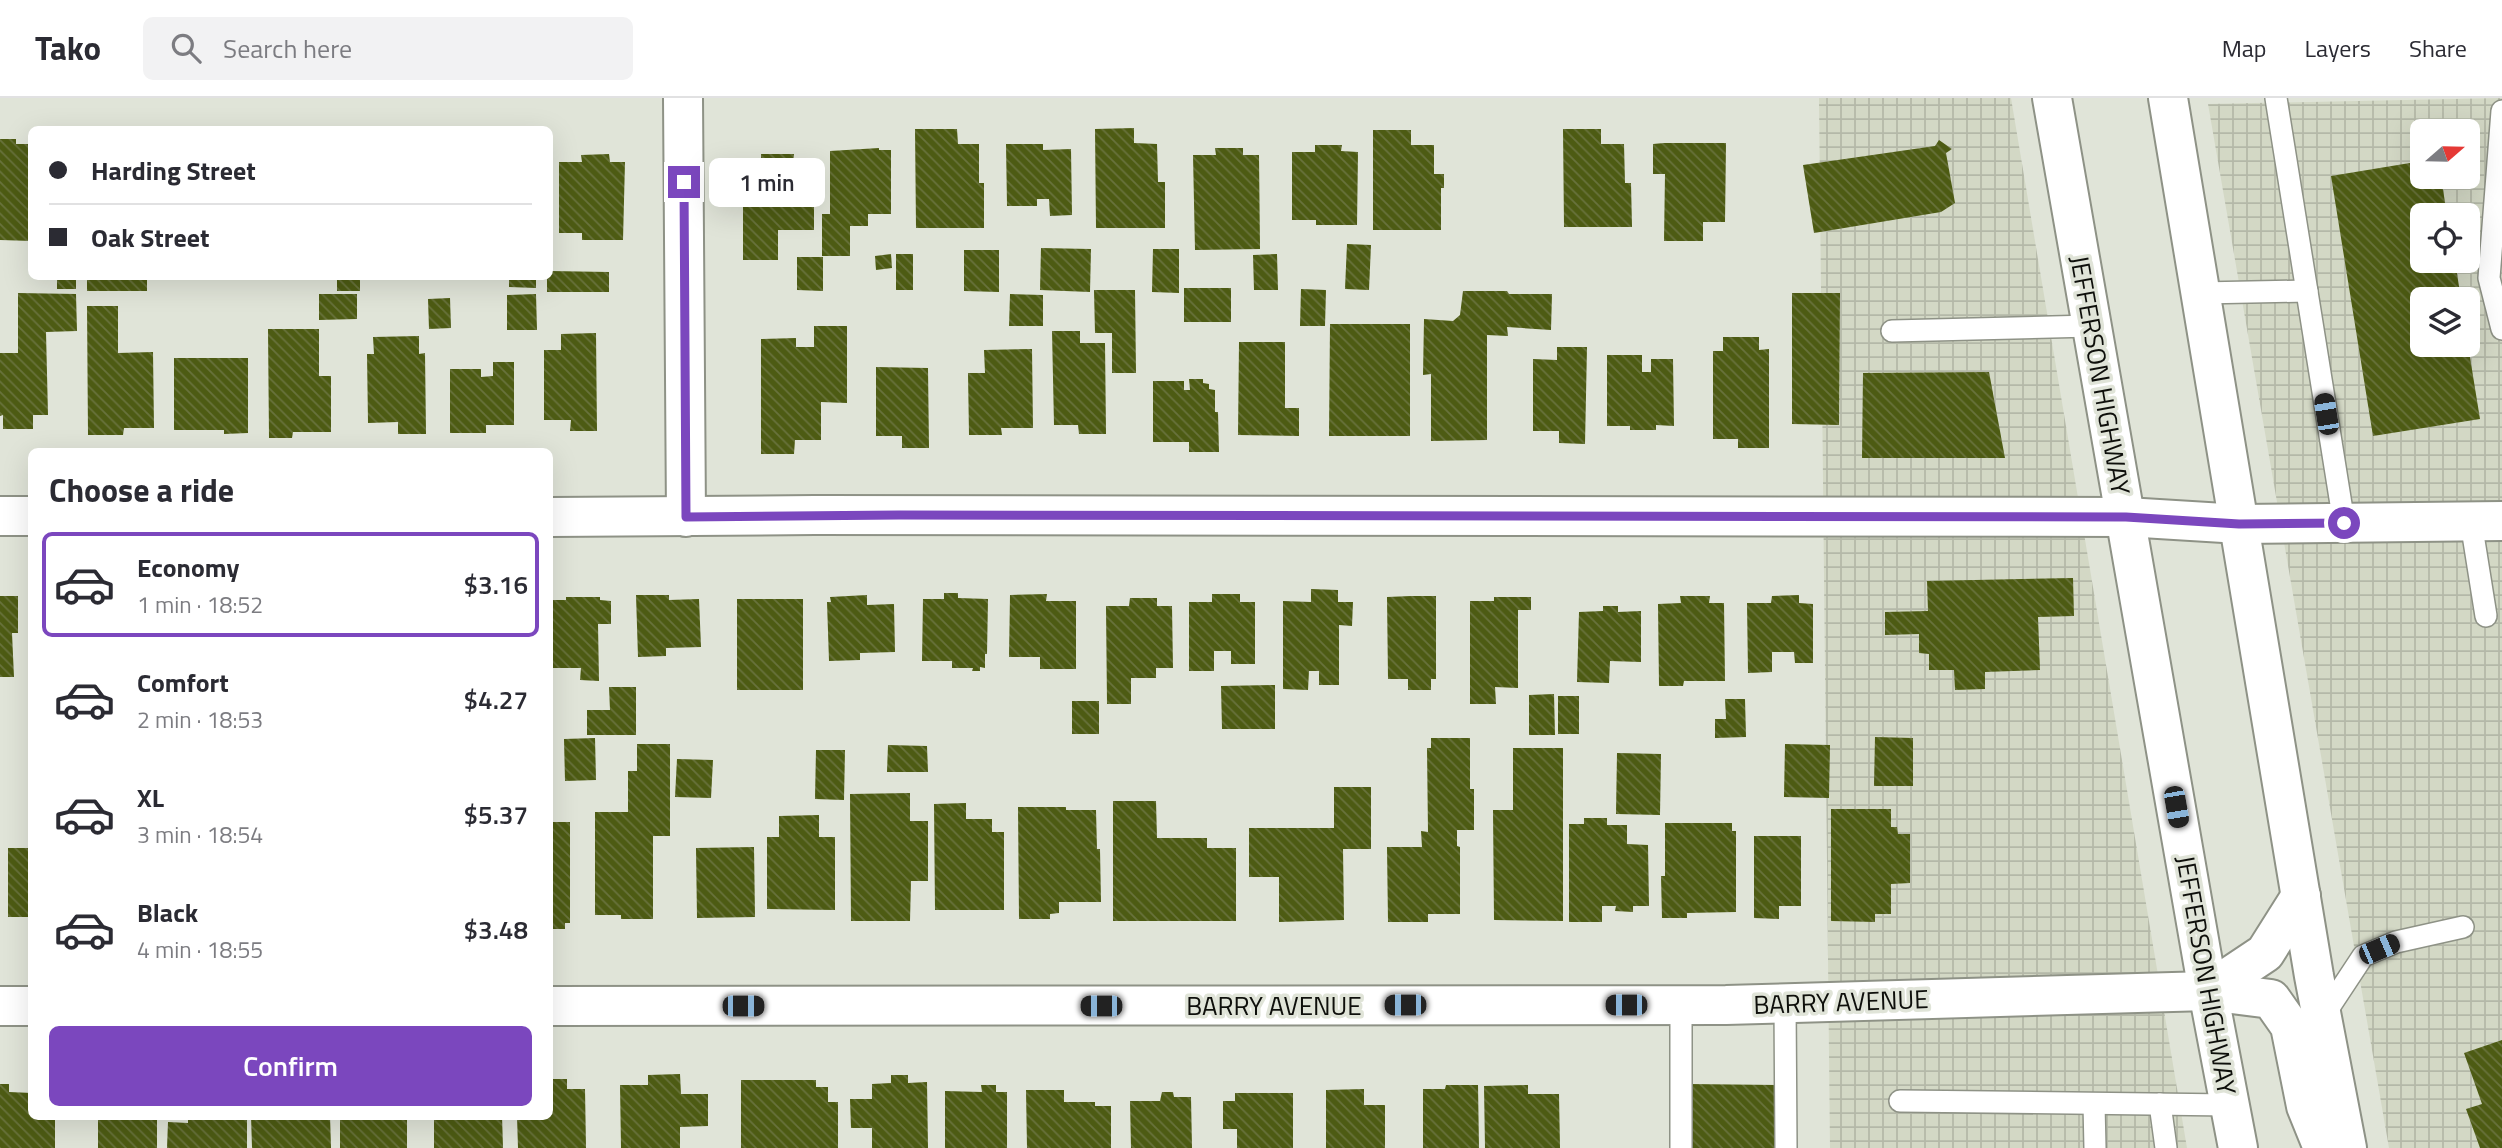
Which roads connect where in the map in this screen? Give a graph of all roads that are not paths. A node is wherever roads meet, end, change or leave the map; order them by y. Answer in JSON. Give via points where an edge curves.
{"nodes":[{"id":1,"x":683,"y":98,"type":"edge"},
{"id":2,"x":2052,"y":98,"type":"edge"},
{"id":3,"x":2168,"y":98,"type":"edge"},
{"id":4,"x":2276,"y":98,"type":"edge"},
{"id":5,"x":2502,"y":111,"type":"edge"},
{"id":6,"x":2306,"y":291,"type":"junction"},
{"id":7,"x":2201,"y":293,"type":"junction"},
{"id":8,"x":2091,"y":326,"type":"junction"},
{"id":9,"x":2502,"y":329,"type":"edge"},
{"id":10,"x":1892,"y":331,"type":"dead end"},
{"id":11,"x":0,"y":516,"type":"edge"},
{"id":12,"x":28,"y":516,"type":"edge"},
{"id":13,"x":553,"y":517,"type":"edge"},
{"id":14,"x":686,"y":517,"type":"junction"},
{"id":15,"x":2126,"y":517,"type":"junction"},
{"id":16,"x":2486,"y":522,"type":"edge"},
{"id":17,"x":2344,"y":523,"type":"junction"},
{"id":18,"x":2239,"y":524,"type":"junction"},
{"id":19,"x":2486,"y":616,"type":"dead end"},
{"id":20,"x":2301,"y":896,"type":"junction"},
{"id":21,"x":2463,"y":927,"type":"dead end"},
{"id":22,"x":2208,"y":991,"type":"junction"},
{"id":23,"x":1785,"y":1003,"type":"junction"},
{"id":24,"x":1681,"y":1005,"type":"junction"},
{"id":25,"x":0,"y":1006,"type":"edge"},
{"id":26,"x":28,"y":1006,"type":"edge"},
{"id":27,"x":553,"y":1006,"type":"edge"},
{"id":28,"x":2322,"y":1018,"type":"junction"},
{"id":29,"x":1900,"y":1101,"type":"dead end"},
{"id":30,"x":2094,"y":1104,"type":"junction"},
{"id":31,"x":2160,"y":1104,"type":"junction"},
{"id":32,"x":2230,"y":1105,"type":"junction"},
{"id":33,"x":1681,"y":1148,"type":"edge"},
{"id":34,"x":1786,"y":1148,"type":"edge"},
{"id":35,"x":2095,"y":1148,"type":"edge"},
{"id":36,"x":2166,"y":1148,"type":"edge"},
{"id":37,"x":2238,"y":1148,"type":"edge"},
{"id":38,"x":2323,"y":1148,"type":"edge"},
{"id":39,"x":2347,"y":1148,"type":"edge"}],
"edges":[{"from":1,"to":14,"type":"street"},
{"from":2,"to":8,"type":"street","name":"JEFFERSON HIGHWAY"},
{"from":3,"to":7,"type":"street"},
{"from":4,"to":6,"type":"lane"},
{"from":5,"to":9,"type":"lane","via":[[2489,278]]},
{"from":6,"to":7,"type":"lane"},
{"from":6,"to":17,"type":"lane"},
{"from":7,"to":18,"type":"street"},
{"from":8,"to":10,"type":"lane"},
{"from":8,"to":15,"type":"street","name":"JEFFERSON HIGHWAY"},
{"from":11,"to":12,"type":"street"},
{"from":13,"to":14,"type":"street"},
{"from":14,"to":15,"type":"street"},
{"from":15,"to":18,"type":"street"},
{"from":15,"to":22,"type":"street","name":"JEFFERSON HIGHWAY"},
{"from":16,"to":17,"type":"street"},
{"from":16,"to":19,"type":"lane"},
{"from":17,"to":18,"type":"street"},
{"from":18,"to":20,"type":"street"},
{"from":20,"to":22,"type":"street","via":[[2265,953]]},
{"from":20,"to":28,"type":"street"},
{"from":21,"to":28,"type":"lane","via":[[2396,942],[2363,956]]},
{"from":22,"to":23,"type":"street","name":"BARRY AVENUE"},
{"from":22,"to":32,"type":"street","name":"JEFFERSON HIGHWAY"},
{"from":22,"to":38,"type":"street","name":"BARRY AVENUE","via":[[2271,999],[2290,1026],[2306,1106]]},
{"from":23,"to":24,"type":"street","name":"BARRY AVENUE"},
{"from":23,"to":34,"type":"lane"},
{"from":24,"to":27,"type":"street","name":"BARRY AVENUE"},
{"from":24,"to":33,"type":"lane"},
{"from":25,"to":26,"type":"street"},
{"from":28,"to":39,"type":"street"},
{"from":29,"to":30,"type":"lane"},
{"from":30,"to":31,"type":"lane"},
{"from":30,"to":35,"type":"lane"},
{"from":31,"to":32,"type":"lane"},
{"from":31,"to":36,"type":"lane"},
{"from":32,"to":37,"type":"street","name":"JEFFERSON HIGHWAY"}]}
